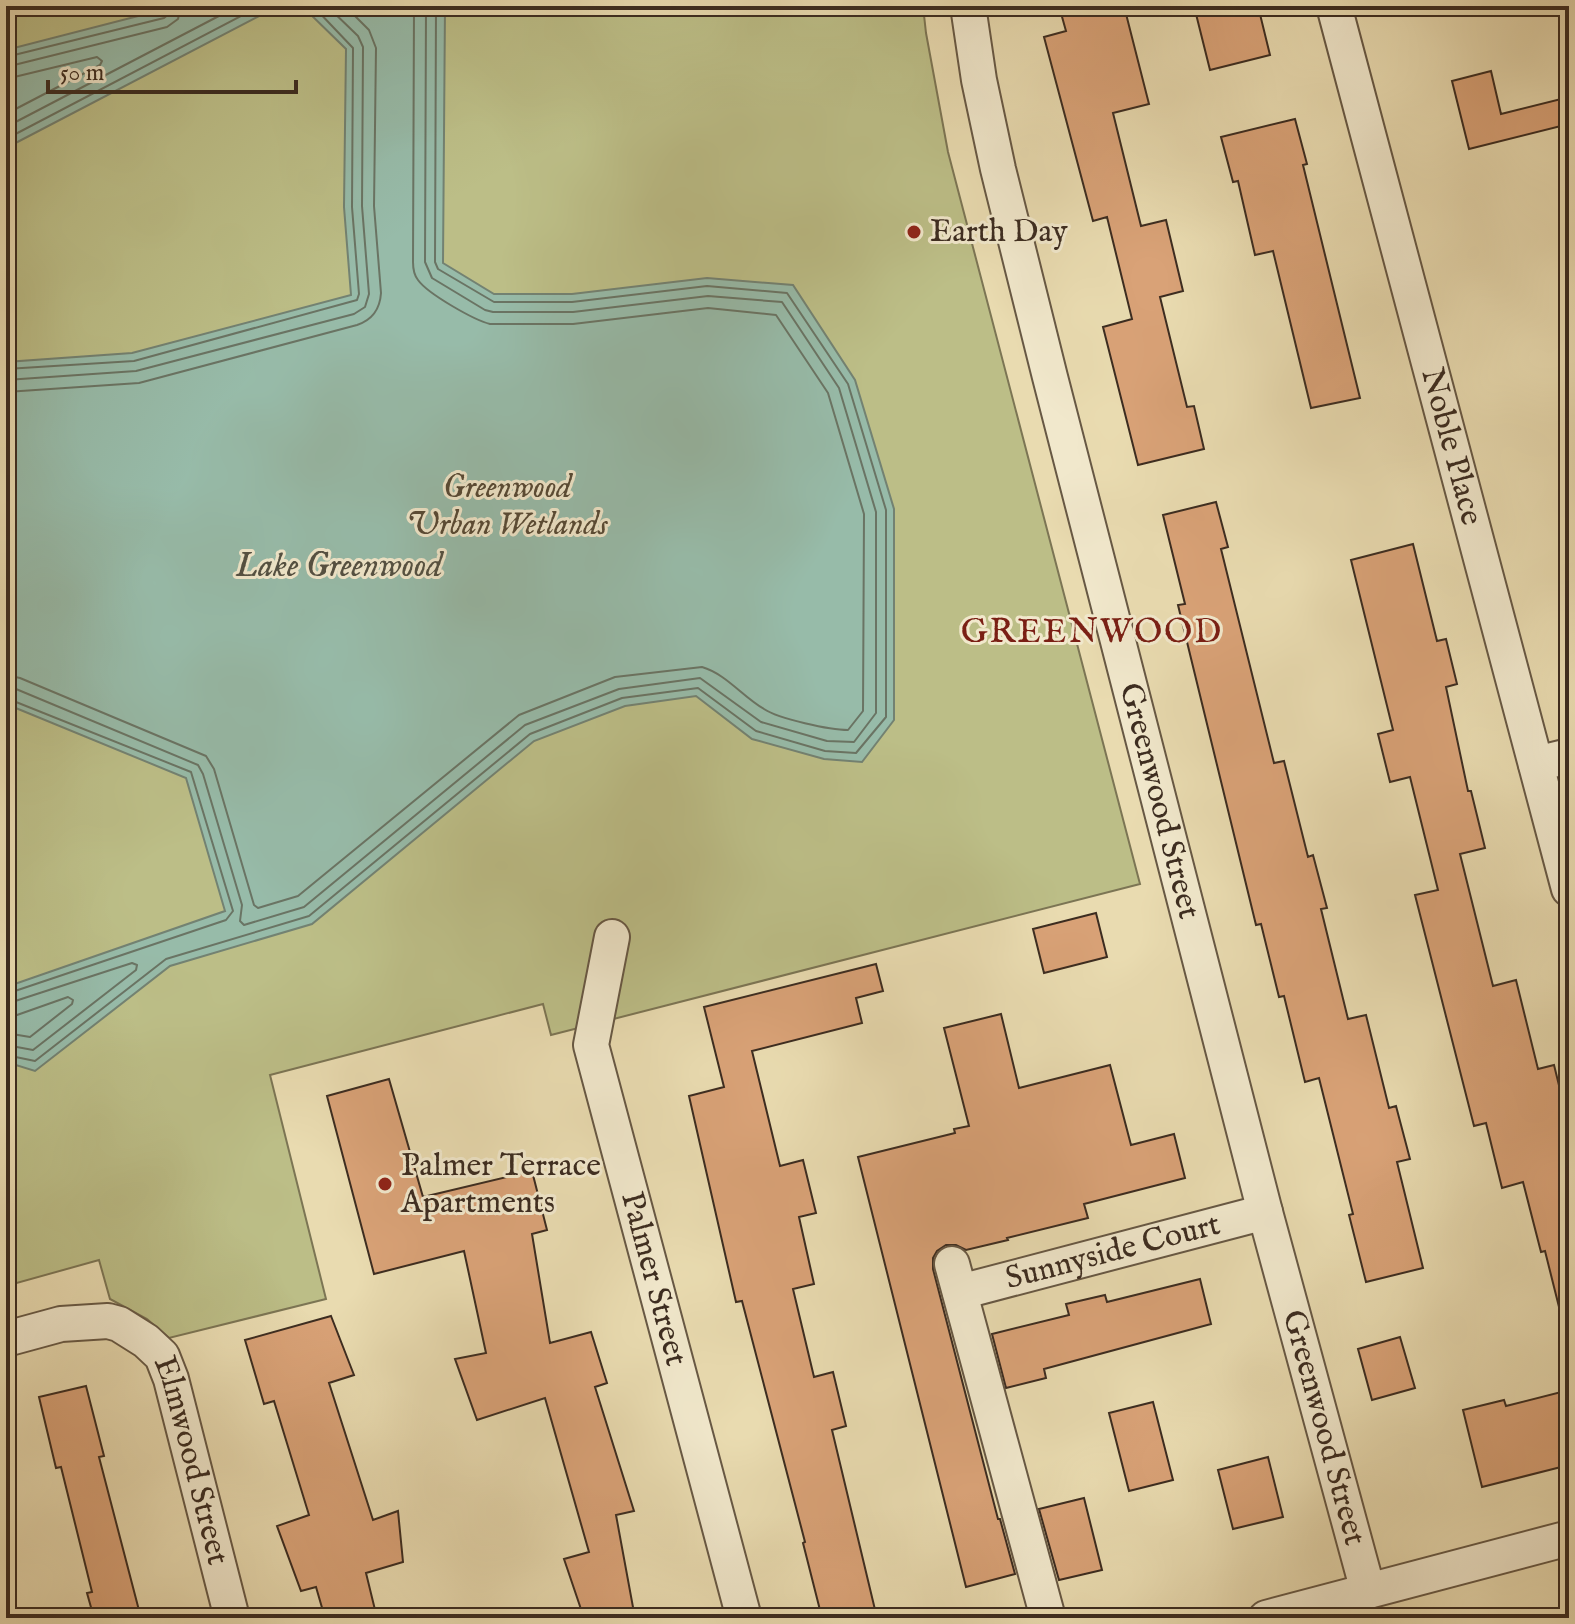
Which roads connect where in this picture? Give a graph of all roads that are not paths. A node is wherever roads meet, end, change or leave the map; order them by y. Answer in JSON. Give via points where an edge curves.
{"nodes":[{"id":1,"x":968,"y":6,"type":"edge"},
{"id":2,"x":1334,"y":6,"type":"edge"},
{"id":3,"x":1569,"y":756,"type":"edge"},
{"id":4,"x":1536,"y":764,"type":"junction"},
{"id":5,"x":1569,"y":889,"type":"edge"},
{"id":6,"x":612,"y":937,"type":"dead end"},
{"id":7,"x":1265,"y":1212,"type":"junction"},
{"id":8,"x":6,"y":1339,"type":"edge"},
{"id":9,"x":1569,"y":1538,"type":"edge"},
{"id":10,"x":1368,"y":1591,"type":"junction"},
{"id":11,"x":232,"y":1618,"type":"edge"},
{"id":12,"x":744,"y":1618,"type":"edge"},
{"id":13,"x":1048,"y":1618,"type":"edge"},
{"id":14,"x":1270,"y":1618,"type":"edge"}],
"edges":[{"from":1,"to":7,"type":"street","name":"Greenwood Street","via":[[998,169]]},
{"from":2,"to":4,"type":"street","name":"Noble Place"},
{"from":3,"to":4,"type":"street"},
{"from":4,"to":5,"type":"street","name":"Noble Place"},
{"from":6,"to":12,"type":"street","name":"Palmer Street","via":[[591,1045]]},
{"from":7,"to":10,"type":"street","name":"Greenwood Street"},
{"from":7,"to":13,"type":"street","name":"Sunnyside Court","via":[[956,1278]]},
{"from":8,"to":11,"type":"street","name":"Elmwood Street","via":[[61,1324],[97,1321],[119,1324],[162,1356]]},
{"from":9,"to":10,"type":"street"},
{"from":10,"to":14,"type":"street"}]}
